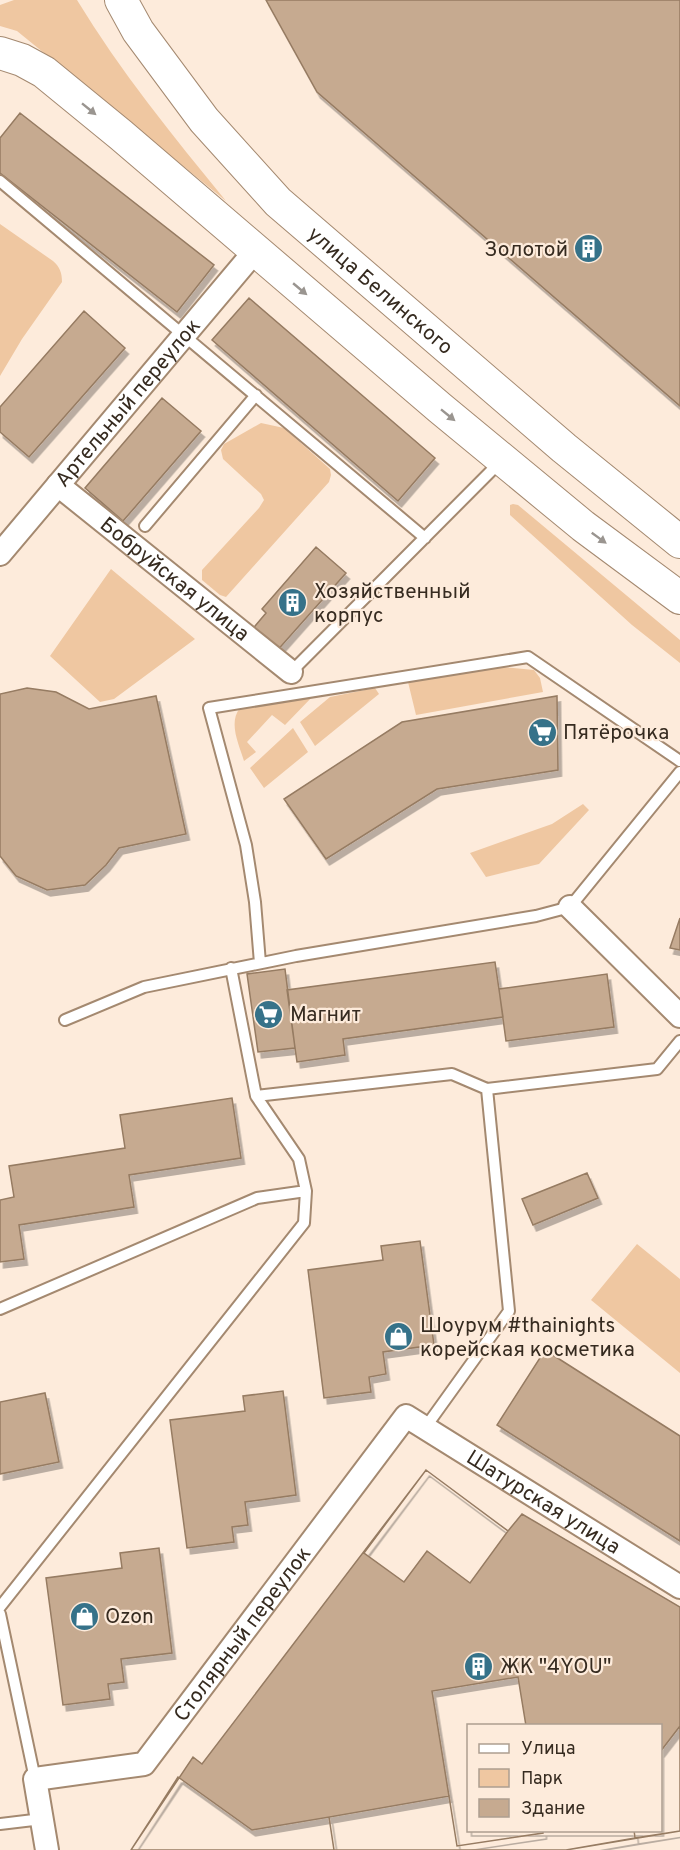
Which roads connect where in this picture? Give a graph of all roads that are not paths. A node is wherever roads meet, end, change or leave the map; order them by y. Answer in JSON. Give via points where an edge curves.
{"nodes":[{"id":1,"x":120,"y":0,"type":"edge"},
{"id":2,"x":0,"y":53,"type":"edge"},
{"id":3,"x":0,"y":182,"type":"edge"},
{"id":4,"x":255,"y":251,"type":"junction"},
{"id":5,"x":185,"y":335,"type":"junction"},
{"id":6,"x":256,"y":394,"type":"junction"},
{"id":7,"x":502,"y":459,"type":"junction"},
{"id":8,"x":58,"y":485,"type":"junction"},
{"id":9,"x":145,"y":526,"type":"dead end"},
{"id":10,"x":425,"y":538,"type":"junction"},
{"id":11,"x":680,"y":542,"type":"edge"},
{"id":12,"x":0,"y":554,"type":"edge"},
{"id":13,"x":680,"y":598,"type":"edge"},
{"id":14,"x":291,"y":672,"type":"joint"},
{"id":15,"x":680,"y":762,"type":"edge"},
{"id":16,"x":680,"y":772,"type":"edge"},
{"id":17,"x":570,"y":907,"type":"junction"},
{"id":18,"x":260,"y":963,"type":"junction"},
{"id":19,"x":231,"y":968,"type":"junction"},
{"id":20,"x":680,"y":1016,"type":"edge"},
{"id":21,"x":65,"y":1020,"type":"dead end"},
{"id":22,"x":680,"y":1041,"type":"edge"},
{"id":23,"x":487,"y":1089,"type":"junction"},
{"id":24,"x":256,"y":1096,"type":"junction"},
{"id":25,"x":306,"y":1191,"type":"junction"},
{"id":26,"x":0,"y":1310,"type":"edge"},
{"id":27,"x":416,"y":1422,"type":"junction"},
{"id":28,"x":680,"y":1587,"type":"edge"},
{"id":29,"x":0,"y":1607,"type":"edge"},
{"id":30,"x":0,"y":1614,"type":"edge"},
{"id":31,"x":35,"y":1779,"type":"junction"},
{"id":32,"x":42,"y":1819,"type":"junction"},
{"id":33,"x":0,"y":1824,"type":"edge"},
{"id":34,"x":47,"y":1850,"type":"edge"}],
"edges":[{"from":1,"to":11,"type":"main road","name":"улица Белинского","via":[[138,31],[204,120],[278,202],[564,448]]},
{"from":2,"to":4,"type":"main road","one_way":true,"via":[[44,72]]},
{"from":3,"to":5,"type":"lane"},
{"from":4,"to":5,"type":"street","name":"Артельный переулок"},
{"from":4,"to":7,"type":"main road","one_way":true},
{"from":5,"to":6,"type":"lane"},
{"from":5,"to":8,"type":"street","name":"Артельный переулок"},
{"from":6,"to":9,"type":"lane"},
{"from":6,"to":10,"type":"lane"},
{"from":7,"to":10,"type":"lane"},
{"from":7,"to":13,"type":"main road","one_way":true,"via":[[582,526]]},
{"from":8,"to":12,"type":"street","name":"Артельный переулок"},
{"from":8,"to":14,"type":"street","name":"Бобруйская улица"},
{"from":10,"to":14,"type":"lane"},
{"from":15,"to":18,"type":"lane","via":[[528,657],[209,708],[246,845]]},
{"from":16,"to":17,"type":"lane"},
{"from":17,"to":18,"type":"lane"},
{"from":17,"to":20,"type":"street"},
{"from":18,"to":19,"type":"lane"},
{"from":19,"to":21,"type":"lane","via":[[144,987]]},
{"from":19,"to":24,"type":"lane"},
{"from":22,"to":23,"type":"lane","via":[[657,1069]]},
{"from":23,"to":24,"type":"lane","via":[[452,1074]]},
{"from":23,"to":27,"type":"lane","via":[[509,1311]]},
{"from":24,"to":25,"type":"lane","via":[[299,1159]]},
{"from":25,"to":26,"type":"lane","via":[[257,1198]]},
{"from":25,"to":29,"type":"lane","via":[[304,1224]]},
{"from":27,"to":28,"type":"street","name":"Шатурская улица"},
{"from":27,"to":31,"type":"street","name":"Столярный переулок","via":[[144,1764]]},
{"from":30,"to":31,"type":"lane"},
{"from":31,"to":32,"type":"street"},
{"from":32,"to":33,"type":"lane"},
{"from":32,"to":34,"type":"street"}]}
